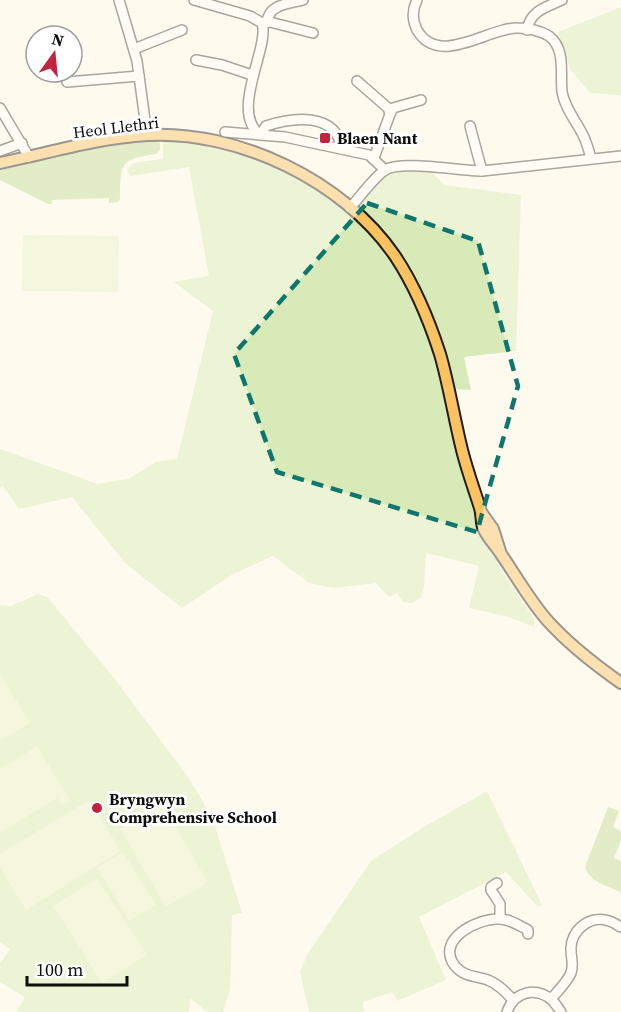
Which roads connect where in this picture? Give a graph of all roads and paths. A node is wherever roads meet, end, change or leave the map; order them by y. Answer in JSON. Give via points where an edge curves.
{"nodes":[{"id":1,"x":119,"y":0,"type":"edge"},
{"id":2,"x":194,"y":0,"type":"edge"},
{"id":3,"x":303,"y":0,"type":"edge"},
{"id":4,"x":417,"y":0,"type":"edge"},
{"id":5,"x":562,"y":0,"type":"edge"},
{"id":6,"x":265,"y":23,"type":"junction"},
{"id":7,"x":182,"y":30,"type":"dead end"},
{"id":8,"x":527,"y":30,"type":"junction"},
{"id":9,"x":313,"y":33,"type":"dead end"},
{"id":10,"x":134,"y":49,"type":"junction"},
{"id":11,"x":196,"y":60,"type":"dead end"},
{"id":12,"x":252,"y":75,"type":"junction"},
{"id":13,"x":139,"y":76,"type":"junction"},
{"id":14,"x":84,"y":80,"type":"edge"},
{"id":15,"x":357,"y":81,"type":"dead end"},
{"id":16,"x":421,"y":100,"type":"dead end"},
{"id":17,"x":0,"y":108,"type":"edge"},
{"id":18,"x":390,"y":114,"type":"junction"},
{"id":19,"x":470,"y":126,"type":"dead end"},
{"id":20,"x":225,"y":132,"type":"dead end"},
{"id":21,"x":260,"y":134,"type":"junction"},
{"id":22,"x":147,"y":135,"type":"junction"},
{"id":23,"x":22,"y":143,"type":"junction"},
{"id":24,"x":342,"y":148,"type":"junction"},
{"id":25,"x":0,"y":151,"type":"edge"},
{"id":26,"x":621,"y":156,"type":"edge"},
{"id":27,"x":29,"y":157,"type":"junction"},
{"id":28,"x":374,"y":158,"type":"junction"},
{"id":29,"x":591,"y":158,"type":"junction"},
{"id":30,"x":0,"y":164,"type":"edge"},
{"id":31,"x":384,"y":170,"type":"junction"},
{"id":32,"x":482,"y":171,"type":"junction"},
{"id":33,"x":350,"y":207,"type":"junction"},
{"id":34,"x":621,"y":683,"type":"edge"},
{"id":35,"x":497,"y":883,"type":"dead end"},
{"id":36,"x":500,"y":919,"type":"junction"},
{"id":37,"x":621,"y":927,"type":"edge"},
{"id":38,"x":528,"y":934,"type":"dead end"},
{"id":39,"x":551,"y":999,"type":"junction"},
{"id":40,"x":513,"y":1000,"type":"junction"},
{"id":41,"x":507,"y":1012,"type":"edge"},
{"id":42,"x":561,"y":1012,"type":"edge"}],
"edges":[{"from":1,"to":10,"type":"street"},
{"from":2,"to":6,"type":"street"},
{"from":3,"to":6,"type":"street","via":[[276,7]]},
{"from":4,"to":8,"type":"street","via":[[412,9],[414,24],[433,45],[454,46],[508,29]]},
{"from":5,"to":8,"type":"street","via":[[534,13]]},
{"from":6,"to":9,"type":"street"},
{"from":6,"to":12,"type":"street"},
{"from":7,"to":10,"type":"street"},
{"from":8,"to":29,"type":"street","via":[[540,32],[556,43],[561,55],[563,94]]},
{"from":10,"to":13,"type":"street"},
{"from":11,"to":12,"type":"street"},
{"from":12,"to":21,"type":"street","via":[[252,128]]},
{"from":13,"to":14,"type":"street"},
{"from":13,"to":22,"type":"street"},
{"from":15,"to":18,"type":"street"},
{"from":16,"to":18,"type":"street","via":[[393,108]]},
{"from":17,"to":23,"type":"street"},
{"from":18,"to":28,"type":"street"},
{"from":19,"to":32,"type":"street"},
{"from":20,"to":21,"type":"street"},
{"from":21,"to":24,"type":"street"},
{"from":21,"to":24,"type":"street","via":[[266,126],[279,122],[310,119],[331,127]]},
{"from":22,"to":27,"type":"main road","name":"Heol Llethri"},
{"from":22,"to":33,"type":"main road","name":"Heol Llethri","via":[[199,138],[241,147],[284,164]]},
{"from":23,"to":25,"type":"street"},
{"from":23,"to":27,"type":"street"},
{"from":24,"to":28,"type":"street"},
{"from":26,"to":29,"type":"street"},
{"from":27,"to":30,"type":"main road","name":"Heol Llethri"},
{"from":28,"to":31,"type":"street"},
{"from":29,"to":32,"type":"street"},
{"from":31,"to":32,"type":"street","via":[[399,165]]},
{"from":31,"to":33,"type":"street"},
{"from":33,"to":34,"type":"main road","name":"Heol Llethri","via":[[394,254],[415,291],[440,355],[462,453],[481,511],[493,529],[500,551],[524,591],[554,627]]},
{"from":35,"to":36,"type":"street","via":[[491,890],[500,904]]},
{"from":36,"to":38,"type":"street","via":[[528,930]]},
{"from":36,"to":40,"type":"street","via":[[466,928],[454,938],[450,958],[465,975],[489,981]]},
{"from":37,"to":39,"type":"street","via":[[609,921],[592,920],[576,932],[570,974]]},
{"from":39,"to":40,"type":"street","via":[[534,993],[521,994]]},
{"from":39,"to":42,"type":"street"},
{"from":40,"to":41,"type":"street"}]}
